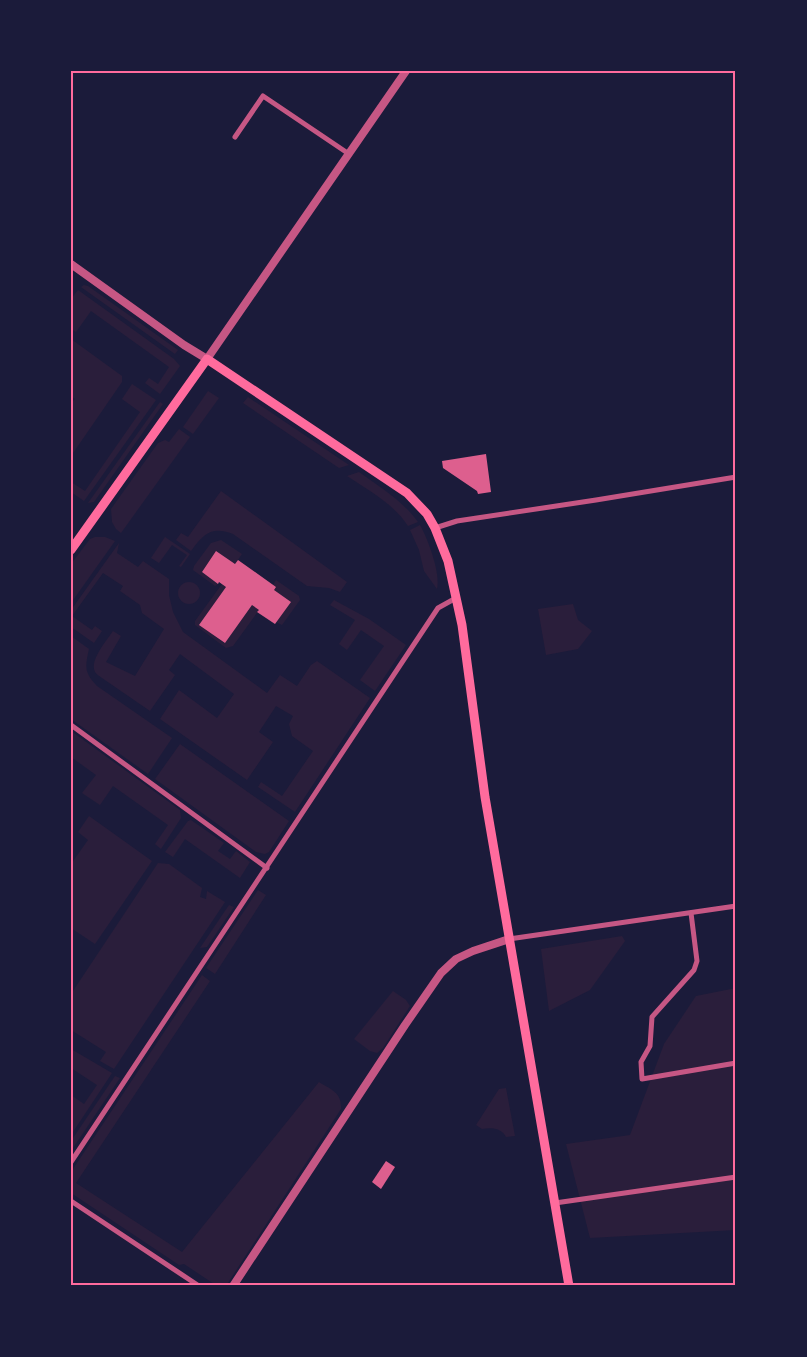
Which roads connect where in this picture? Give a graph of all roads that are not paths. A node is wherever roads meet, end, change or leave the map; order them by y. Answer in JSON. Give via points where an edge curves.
{"nodes":[{"id":1,"x":406,"y":71,"type":"edge"},
{"id":2,"x":235,"y":137,"type":"dead end"},
{"id":3,"x":348,"y":154,"type":"junction"},
{"id":4,"x":71,"y":264,"type":"edge"},
{"id":5,"x":207,"y":359,"type":"junction"},
{"id":6,"x":736,"y":477,"type":"edge"},
{"id":7,"x":435,"y":528,"type":"junction"},
{"id":8,"x":71,"y":550,"type":"edge"},
{"id":9,"x":456,"y":598,"type":"junction"},
{"id":10,"x":71,"y":725,"type":"edge"},
{"id":11,"x":267,"y":868,"type":"junction"},
{"id":12,"x":736,"y":906,"type":"edge"},
{"id":13,"x":691,"y":913,"type":"junction"},
{"id":14,"x":509,"y":939,"type":"junction"},
{"id":15,"x":736,"y":1063,"type":"edge"},
{"id":16,"x":71,"y":1162,"type":"edge"},
{"id":17,"x":736,"y":1177,"type":"edge"},
{"id":18,"x":71,"y":1201,"type":"edge"},
{"id":19,"x":554,"y":1204,"type":"junction"},
{"id":20,"x":199,"y":1286,"type":"edge"},
{"id":21,"x":233,"y":1286,"type":"edge"},
{"id":22,"x":570,"y":1286,"type":"edge"}],
"edges":[{"from":1,"to":3,"type":"street"},
{"from":2,"to":3,"type":"street","via":[[263,96]]},
{"from":3,"to":5,"type":"street"},
{"from":4,"to":5,"type":"street","via":[[184,346]]},
{"from":5,"to":7,"type":"main road","via":[[407,493]]},
{"from":5,"to":8,"type":"main road"},
{"from":6,"to":7,"type":"street","via":[[457,521]]},
{"from":7,"to":9,"type":"main road","via":[[448,561]]},
{"from":9,"to":11,"type":"street","via":[[438,608]]},
{"from":9,"to":14,"type":"main road"},
{"from":10,"to":11,"type":"street"},
{"from":11,"to":16,"type":"street"},
{"from":12,"to":13,"type":"street"},
{"from":13,"to":14,"type":"street"},
{"from":13,"to":15,"type":"street","via":[[697,961],[694,970],[652,1018],[650,1046],[641,1062],[642,1079]]},
{"from":14,"to":19,"type":"main road"},
{"from":14,"to":21,"type":"street","via":[[456,959],[441,973]]},
{"from":17,"to":19,"type":"street"},
{"from":18,"to":20,"type":"street"},
{"from":19,"to":22,"type":"main road"}]}
